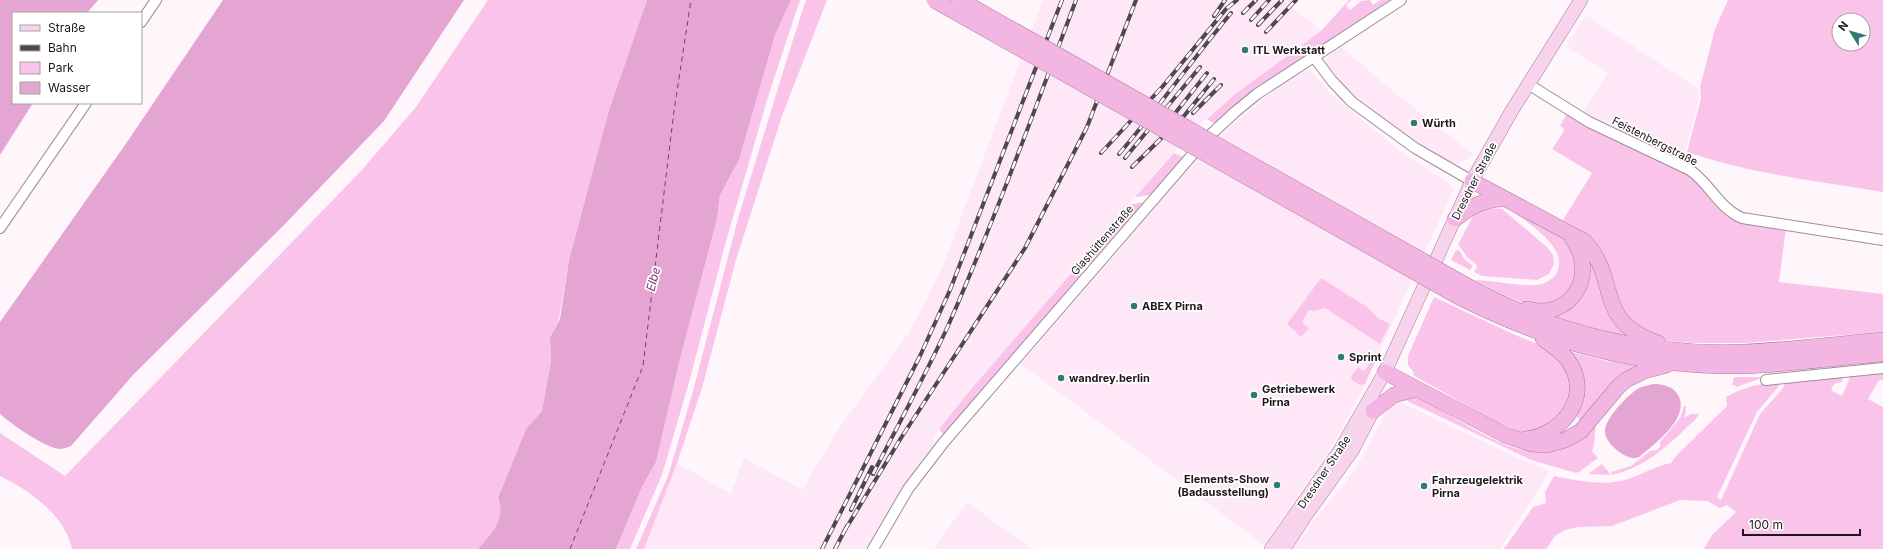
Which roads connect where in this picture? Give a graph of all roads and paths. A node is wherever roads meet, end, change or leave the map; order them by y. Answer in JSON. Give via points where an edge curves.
{"nodes":[{"id":1,"x":156,"y":0,"type":"edge"},
{"id":2,"x":934,"y":0,"type":"edge"},
{"id":3,"x":960,"y":0,"type":"edge"},
{"id":4,"x":1401,"y":0,"type":"edge"},
{"id":5,"x":1581,"y":0,"type":"edge"},
{"id":6,"x":142,"y":21,"type":"edge"},
{"id":7,"x":1314,"y":57,"type":"junction"},
{"id":8,"x":1528,"y":84,"type":"junction"},
{"id":9,"x":85,"y":104,"type":"edge"},
{"id":10,"x":1472,"y":181,"type":"junction"},
{"id":11,"x":1504,"y":199,"type":"junction"},
{"id":12,"x":1455,"y":219,"type":"junction"},
{"id":13,"x":0,"y":228,"type":"edge"},
{"id":14,"x":1563,"y":229,"type":"junction"},
{"id":15,"x":1883,"y":240,"type":"edge"},
{"id":16,"x":1460,"y":290,"type":"junction"},
{"id":17,"x":1492,"y":299,"type":"junction"},
{"id":18,"x":1527,"y":329,"type":"junction"},
{"id":19,"x":1883,"y":340,"type":"edge"},
{"id":20,"x":1688,"y":351,"type":"junction"},
{"id":21,"x":1883,"y":354,"type":"edge"},
{"id":22,"x":1674,"y":363,"type":"junction"},
{"id":23,"x":1883,"y":368,"type":"edge"},
{"id":24,"x":1385,"y":372,"type":"junction"},
{"id":25,"x":1766,"y":380,"type":"dead end"},
{"id":26,"x":1416,"y":389,"type":"junction"},
{"id":27,"x":1372,"y":407,"type":"junction"},
{"id":28,"x":1514,"y":439,"type":"junction"},
{"id":29,"x":873,"y":549,"type":"edge"},
{"id":30,"x":1271,"y":549,"type":"edge"},
{"id":31,"x":1284,"y":549,"type":"edge"}],
"edges":[{"from":1,"to":6,"type":"street"},
{"from":2,"to":16,"type":"highway","bridge":true},
{"from":3,"to":16,"type":"highway","bridge":true},
{"from":4,"to":7,"type":"street","name":"Glashüttenstraße"},
{"from":5,"to":8,"type":"main road","name":"Dresdner Straße"},
{"from":7,"to":10,"type":"street","via":[[1352,102],[1416,148]]},
{"from":7,"to":29,"type":"street","name":"Glashüttenstraße","via":[[1235,112],[1184,163],[944,442],[908,489]]},
{"from":8,"to":10,"type":"main road","name":"Dresdner Straße"},
{"from":8,"to":15,"type":"street","name":"Feistenbergstraße","via":[[1589,122],[1690,170],[1734,215]]},
{"from":9,"to":13,"type":"street"},
{"from":10,"to":11,"type":"highway"},
{"from":10,"to":12,"type":"main road","name":"Dresdner Straße"},
{"from":11,"to":12,"type":"highway","via":[[1478,203]]},
{"from":11,"to":14,"type":"highway"},
{"from":12,"to":24,"type":"main road","name":"Dresdner Straße"},
{"from":14,"to":17,"type":"highway","via":[[1578,247],[1583,261],[1581,282],[1569,300],[1555,308],[1537,312]]},
{"from":14,"to":20,"type":"highway","via":[[1584,241],[1594,253],[1612,306],[1626,326],[1642,337]]},
{"from":16,"to":17,"type":"highway"},
{"from":16,"to":18,"type":"highway"},
{"from":17,"to":20,"type":"highway","via":[[1569,330],[1621,343]]},
{"from":18,"to":22,"type":"highway","via":[[1614,355]]},
{"from":18,"to":28,"type":"highway","via":[[1567,358],[1575,375],[1577,392],[1571,412],[1557,427],[1540,436]]},
{"from":19,"to":20,"type":"highway","via":[[1742,352]]},
{"from":21,"to":22,"type":"highway","via":[[1744,365]]},
{"from":22,"to":28,"type":"highway","via":[[1644,371],[1626,380],[1581,430],[1566,440],[1542,445]]},
{"from":23,"to":25,"type":"street"},
{"from":24,"to":26,"type":"highway"},
{"from":24,"to":27,"type":"main road","name":"Dresdner Straße"},
{"from":26,"to":27,"type":"highway","via":[[1394,395]]},
{"from":26,"to":28,"type":"highway"},
{"from":27,"to":30,"type":"main road","name":"Dresdner Straße"},
{"from":27,"to":31,"type":"main road","name":"Dresdner Straße","via":[[1352,451]]}]}
